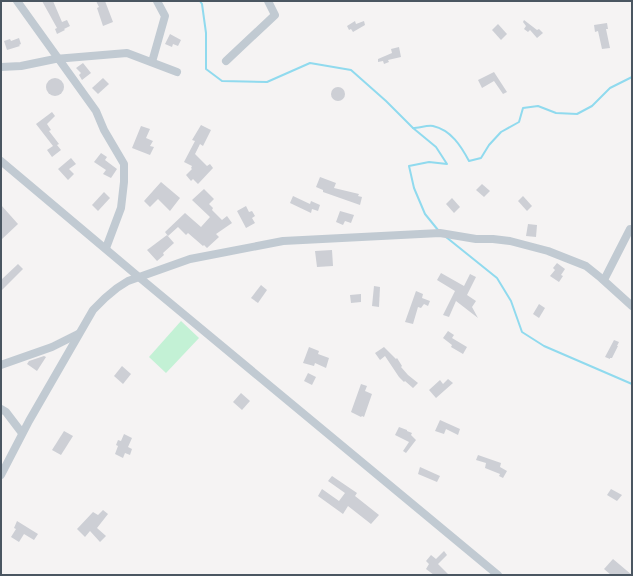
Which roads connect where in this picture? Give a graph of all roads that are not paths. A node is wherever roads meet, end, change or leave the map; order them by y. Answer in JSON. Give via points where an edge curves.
{"nodes":[{"id":1,"x":17,"y":1,"type":"edge"},
{"id":2,"x":157,"y":1,"type":"edge"},
{"id":3,"x":268,"y":1,"type":"edge"},
{"id":4,"x":59,"y":58,"type":"junction"},
{"id":5,"x":226,"y":61,"type":"dead end"},
{"id":6,"x":152,"y":62,"type":"junction"},
{"id":7,"x":1,"y":67,"type":"edge"},
{"id":8,"x":177,"y":72,"type":"dead end"},
{"id":9,"x":1,"y":161,"type":"edge"},
{"id":10,"x":631,"y":227,"type":"edge"},
{"id":11,"x":106,"y":248,"type":"junction"},
{"id":12,"x":140,"y":278,"type":"junction"},
{"id":13,"x":604,"y":280,"type":"junction"},
{"id":14,"x":632,"y":306,"type":"edge"},
{"id":15,"x":78,"y":334,"type":"junction"},
{"id":16,"x":1,"y":365,"type":"edge"},
{"id":17,"x":1,"y":409,"type":"edge"},
{"id":18,"x":22,"y":433,"type":"junction"},
{"id":19,"x":1,"y":475,"type":"edge"},
{"id":20,"x":498,"y":575,"type":"edge"}],
"edges":[{"from":1,"to":4,"type":"street"},
{"from":2,"to":6,"type":"street","via":[[165,16]]},
{"from":3,"to":5,"type":"street","via":[[275,15]]},
{"from":4,"to":6,"type":"street","via":[[127,53]]},
{"from":4,"to":7,"type":"street","via":[[21,66]]},
{"from":4,"to":11,"type":"street","via":[[96,111],[124,164],[121,208]]},
{"from":6,"to":8,"type":"street"},
{"from":9,"to":11,"type":"street"},
{"from":10,"to":13,"type":"street"},
{"from":11,"to":12,"type":"street"},
{"from":12,"to":13,"type":"street","via":[[190,259],[283,241],[440,233],[510,241],[548,251],[586,266]]},
{"from":12,"to":15,"type":"street","via":[[128,281],[105,298],[93,310]]},
{"from":12,"to":20,"type":"street"},
{"from":13,"to":14,"type":"street"},
{"from":15,"to":16,"type":"street","via":[[52,347]]},
{"from":15,"to":18,"type":"street"},
{"from":17,"to":18,"type":"street"},
{"from":18,"to":19,"type":"street"}]}
